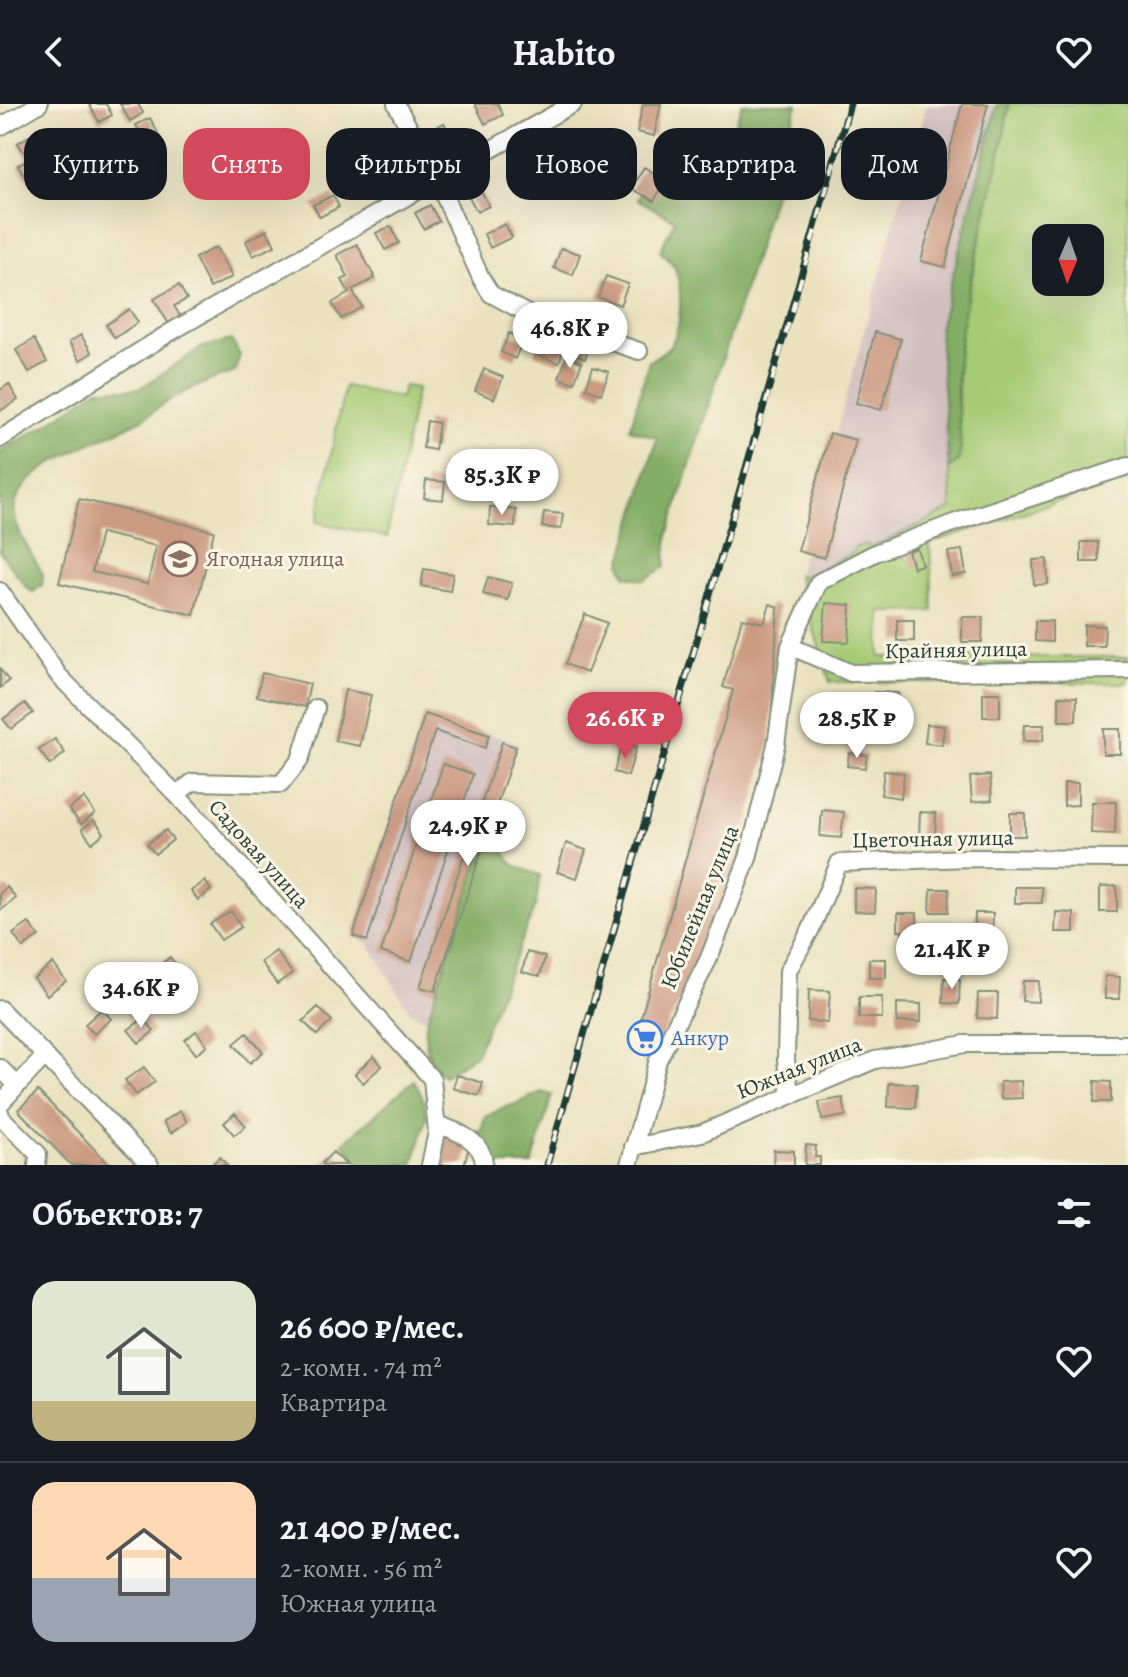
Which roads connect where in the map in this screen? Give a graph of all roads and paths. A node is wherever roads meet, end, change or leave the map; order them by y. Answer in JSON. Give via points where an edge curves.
{"nodes":[{"id":1,"x":39,"y":104,"type":"edge"},
{"id":2,"x":396,"y":104,"type":"edge"},
{"id":3,"x":573,"y":104,"type":"edge"},
{"id":4,"x":0,"y":127,"type":"edge"},
{"id":5,"x":409,"y":128,"type":"edge"},
{"id":6,"x":490,"y":150,"type":"edge"},
{"id":7,"x":402,"y":200,"type":"edge"},
{"id":8,"x":446,"y":200,"type":"edge"},
{"id":9,"x":639,"y":351,"type":"dead end"},
{"id":10,"x":0,"y":439,"type":"edge"},
{"id":11,"x":1128,"y":466,"type":"edge"},
{"id":12,"x":0,"y":591,"type":"edge"},
{"id":13,"x":790,"y":646,"type":"junction"},
{"id":14,"x":1128,"y":670,"type":"edge"},
{"id":15,"x":316,"y":708,"type":"dead end"},
{"id":16,"x":176,"y":794,"type":"junction"},
{"id":17,"x":1128,"y":859,"type":"edge"},
{"id":18,"x":0,"y":1009,"type":"edge"},
{"id":19,"x":1128,"y":1044,"type":"edge"},
{"id":20,"x":45,"y":1056,"type":"junction"},
{"id":21,"x":0,"y":1068,"type":"edge"},
{"id":22,"x":17,"y":1085,"type":"junction"},
{"id":23,"x":790,"y":1094,"type":"junction"},
{"id":24,"x":0,"y":1104,"type":"edge"},
{"id":25,"x":0,"y":1112,"type":"edge"},
{"id":26,"x":437,"y":1124,"type":"junction"},
{"id":27,"x":633,"y":1147,"type":"junction"},
{"id":28,"x":37,"y":1165,"type":"edge"},
{"id":29,"x":150,"y":1165,"type":"edge"},
{"id":30,"x":430,"y":1165,"type":"edge"},
{"id":31,"x":484,"y":1165,"type":"edge"},
{"id":32,"x":629,"y":1165,"type":"edge"}],
"edges":[{"from":1,"to":4,"type":"street"},
{"from":2,"to":5,"type":"street"},
{"from":3,"to":6,"type":"street"},
{"from":7,"to":10,"type":"street","via":[[169,333]]},
{"from":8,"to":9,"type":"street","via":[[491,294],[528,314]]},
{"from":11,"to":13,"type":"street","name":"Юбилейная улица","via":[[956,522],[875,553],[819,582]]},
{"from":12,"to":16,"type":"street","name":"Садовая улица","via":[[59,676]]},
{"from":13,"to":14,"type":"street","name":"Крайняя улица","via":[[851,673]]},
{"from":13,"to":27,"type":"street","name":"Юбилейная улица","via":[[776,745],[748,858],[709,958],[658,1060]]},
{"from":15,"to":16,"type":"street","via":[[300,760],[281,784],[193,782]]},
{"from":16,"to":26,"type":"street","name":"Садовая улица","via":[[432,1079]]},
{"from":17,"to":23,"type":"street","name":"Цветочная улица","via":[[839,863],[788,971]]},
{"from":18,"to":20,"type":"street"},
{"from":19,"to":23,"type":"street","name":"Южная улица","via":[[965,1044],[875,1060]]},
{"from":20,"to":22,"type":"street"},
{"from":20,"to":29,"type":"street"},
{"from":21,"to":22,"type":"street"},
{"from":22,"to":24,"type":"street"},
{"from":23,"to":27,"type":"street","name":"Южная улица","via":[[702,1133]]},
{"from":25,"to":28,"type":"street","via":[[38,1154]]},
{"from":26,"to":30,"type":"street","name":"Садовая улица"},
{"from":26,"to":31,"type":"street","via":[[475,1144],[484,1154]]},
{"from":27,"to":32,"type":"street","name":"Юбилейная улица"}]}
